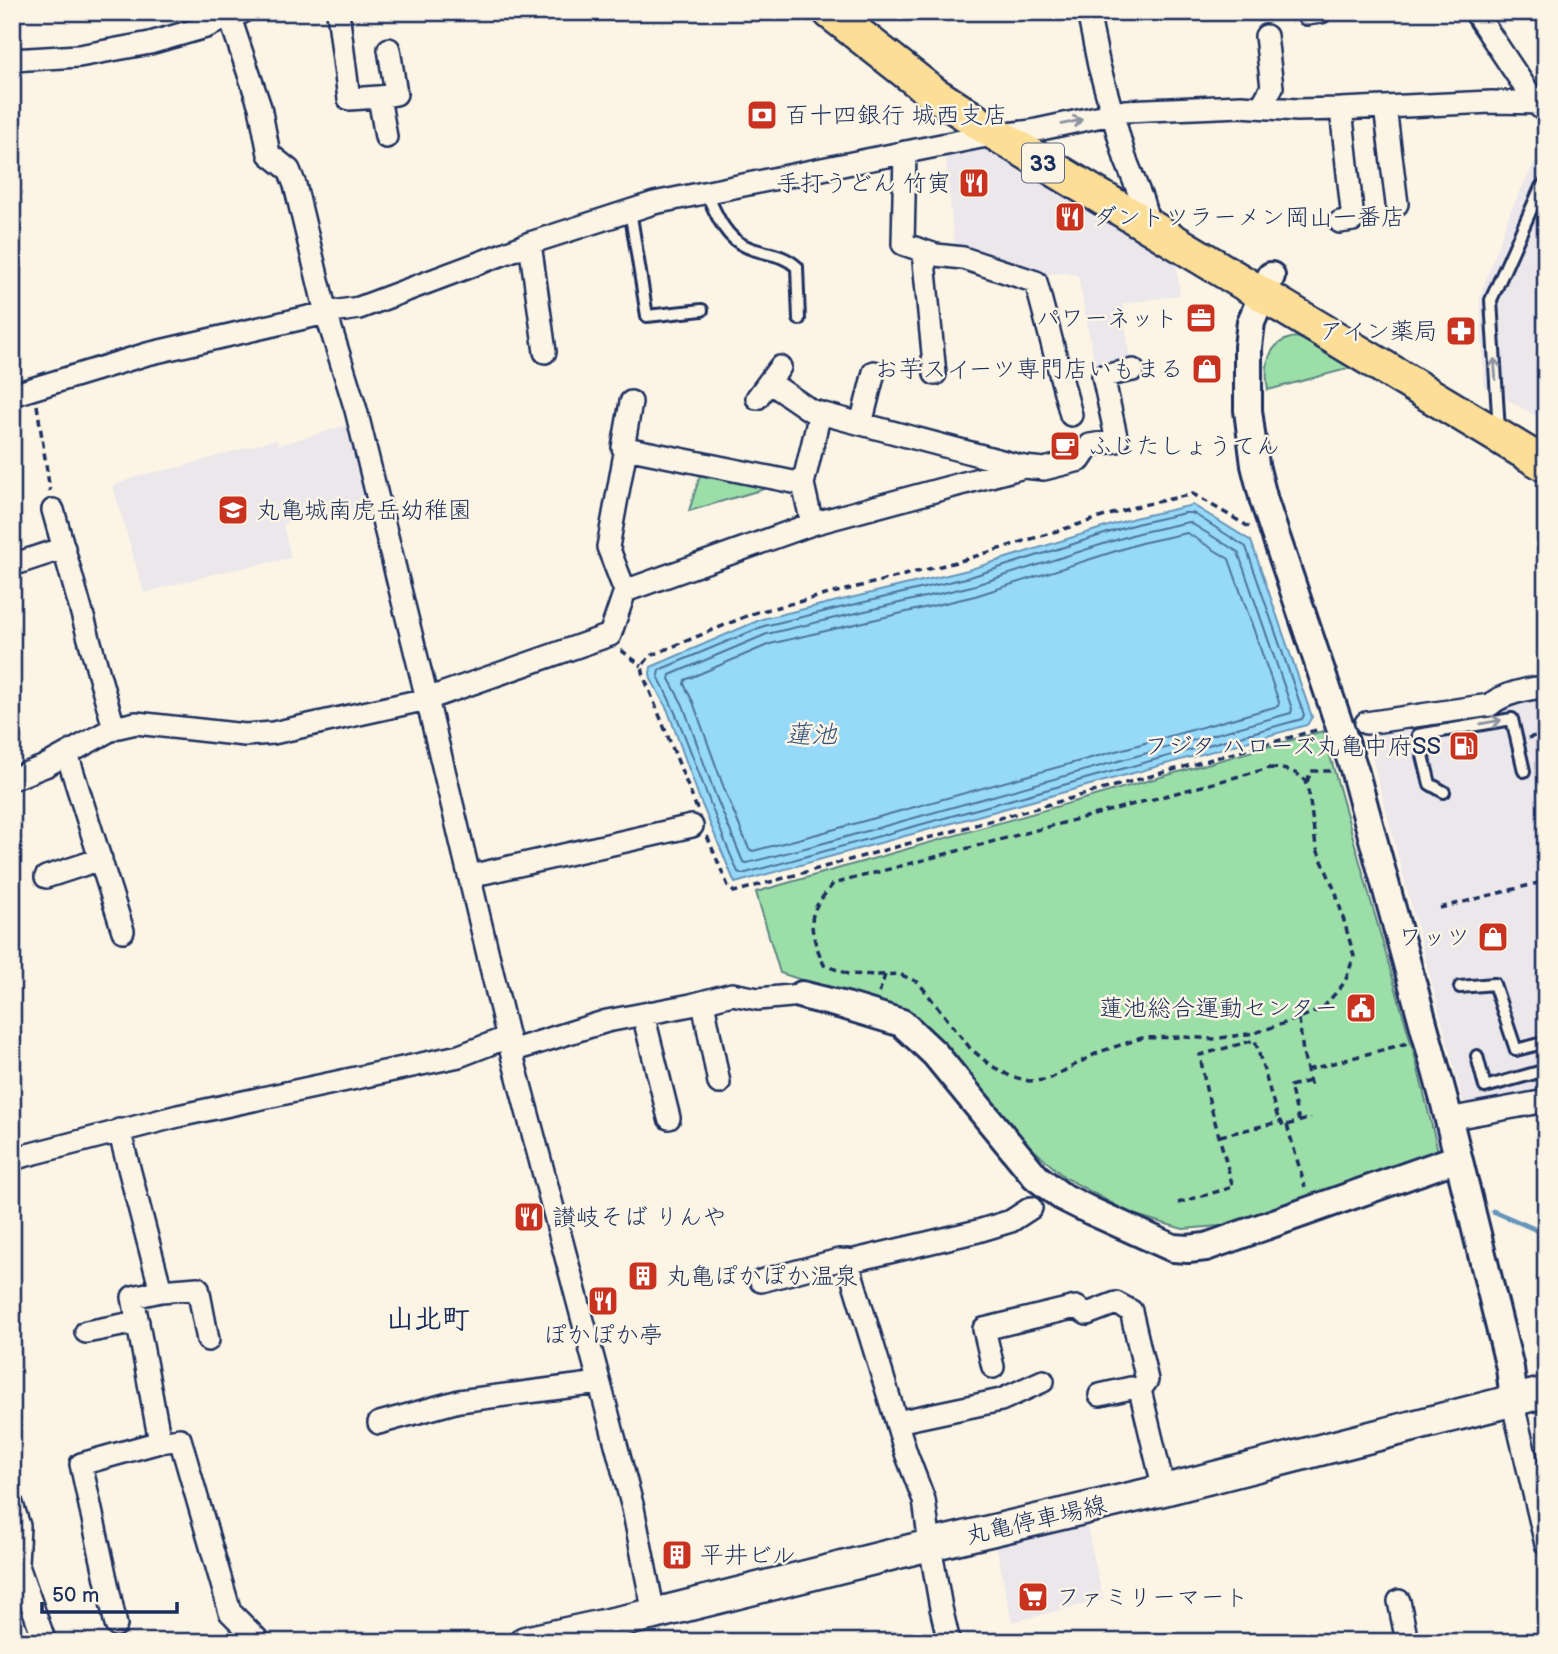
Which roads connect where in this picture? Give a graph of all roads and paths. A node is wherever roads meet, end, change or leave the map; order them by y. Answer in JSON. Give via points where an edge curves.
{"nodes":[{"id":1,"x":338,"y":12,"type":"edge"},
{"id":2,"x":1088,"y":12,"type":"edge"},
{"id":3,"x":1475,"y":12,"type":"edge"},
{"id":4,"x":233,"y":13,"type":"edge"},
{"id":5,"x":832,"y":14,"type":"edge"},
{"id":6,"x":1266,"y":36,"type":"dead end"},
{"id":7,"x":389,"y":49,"type":"dead end"},
{"id":8,"x":12,"y":60,"type":"edge"},
{"id":9,"x":379,"y":97,"type":"junction"},
{"id":10,"x":1542,"y":106,"type":"edge"},
{"id":11,"x":1261,"y":107,"type":"junction"},
{"id":12,"x":1385,"y":107,"type":"junction"},
{"id":13,"x":1341,"y":109,"type":"junction"},
{"id":14,"x":1113,"y":113,"type":"junction"},
{"id":15,"x":1032,"y":131,"type":"junction"},
{"id":16,"x":996,"y":134,"type":"junction"},
{"id":17,"x":386,"y":137,"type":"dead end"},
{"id":18,"x":905,"y":152,"type":"junction"},
{"id":19,"x":1546,"y":183,"type":"edge"},
{"id":20,"x":706,"y":192,"type":"junction"},
{"id":21,"x":1397,"y":204,"type":"dead end"},
{"id":22,"x":630,"y":210,"type":"junction"},
{"id":23,"x":1146,"y":214,"type":"junction"},
{"id":24,"x":1340,"y":222,"type":"dead end"},
{"id":25,"x":530,"y":243,"type":"junction"},
{"id":26,"x":923,"y":251,"type":"junction"},
{"id":27,"x":1266,"y":286,"type":"junction"},
{"id":28,"x":702,"y":310,"type":"dead end"},
{"id":29,"x":326,"y":313,"type":"junction"},
{"id":30,"x":799,"y":318,"type":"dead end"},
{"id":31,"x":545,"y":352,"type":"dead end"},
{"id":32,"x":1133,"y":370,"type":"dead end"},
{"id":33,"x":874,"y":372,"type":"dead end"},
{"id":34,"x":936,"y":374,"type":"dead end"},
{"id":35,"x":768,"y":382,"type":"dead end"},
{"id":36,"x":34,"y":388,"type":"junction"},
{"id":37,"x":12,"y":395,"type":"edge"},
{"id":38,"x":631,"y":402,"type":"dead end"},
{"id":39,"x":820,"y":414,"type":"junction"},
{"id":40,"x":1071,"y":415,"type":"dead end"},
{"id":41,"x":861,"y":424,"type":"junction"},
{"id":42,"x":1499,"y":426,"type":"junction"},
{"id":43,"x":1546,"y":443,"type":"edge"},
{"id":44,"x":626,"y":448,"type":"junction"},
{"id":45,"x":1546,"y":465,"type":"edge"},
{"id":46,"x":1024,"y":467,"type":"junction"},
{"id":47,"x":803,"y":484,"type":"junction"},
{"id":48,"x":53,"y":510,"type":"joint"},
{"id":49,"x":812,"y":524,"type":"junction"},
{"id":50,"x":1258,"y":532,"type":"dead end"},
{"id":51,"x":64,"y":548,"type":"junction"},
{"id":52,"x":12,"y":565,"type":"edge"},
{"id":53,"x":625,"y":591,"type":"junction"},
{"id":54,"x":610,"y":635,"type":"junction"},
{"id":55,"x":642,"y":666,"type":"junction"},
{"id":56,"x":1546,"y":687,"type":"edge"},
{"id":57,"x":428,"y":699,"type":"junction"},
{"id":58,"x":1366,"y":723,"type":"dead end"},
{"id":59,"x":114,"y":727,"type":"junction"},
{"id":60,"x":1325,"y":727,"type":"dead end"},
{"id":61,"x":67,"y":754,"type":"junction"},
{"id":62,"x":1338,"y":770,"type":"dead end"},
{"id":63,"x":1524,"y":771,"type":"dead end"},
{"id":64,"x":12,"y":779,"type":"edge"},
{"id":65,"x":1306,"y":784,"type":"junction"},
{"id":66,"x":1444,"y":792,"type":"dead end"},
{"id":67,"x":698,"y":821,"type":"junction"},
{"id":68,"x":101,"y":859,"type":"junction"},
{"id":69,"x":470,"y":876,"type":"junction"},
{"id":70,"x":46,"y":877,"type":"dead end"},
{"id":71,"x":1546,"y":881,"type":"edge"},
{"id":72,"x":1440,"y":908,"type":"dead end"},
{"id":73,"x":123,"y":931,"type":"dead end"},
{"id":74,"x":1460,"y":987,"type":"dead end"},
{"id":75,"x":802,"y":995,"type":"joint"},
{"id":76,"x":703,"y":1002,"type":"junction"},
{"id":77,"x":643,"y":1014,"type":"junction"},
{"id":78,"x":1299,"y":1019,"type":"junction"},
{"id":79,"x":1414,"y":1041,"type":"dead end"},
{"id":80,"x":509,"y":1044,"type":"junction"},
{"id":81,"x":1546,"y":1045,"type":"edge"},
{"id":82,"x":1477,"y":1056,"type":"dead end"},
{"id":83,"x":1307,"y":1070,"type":"junction"},
{"id":84,"x":1546,"y":1070,"type":"edge"},
{"id":85,"x":1309,"y":1081,"type":"junction"},
{"id":86,"x":719,"y":1083,"type":"dead end"},
{"id":87,"x":1311,"y":1087,"type":"dead end"},
{"id":88,"x":1546,"y":1101,"type":"edge"},
{"id":89,"x":669,"y":1118,"type":"dead end"},
{"id":90,"x":1311,"y":1118,"type":"dead end"},
{"id":91,"x":1448,"y":1119,"type":"junction"},
{"id":92,"x":1299,"y":1121,"type":"junction"},
{"id":93,"x":1279,"y":1122,"type":"junction"},
{"id":94,"x":1287,"y":1125,"type":"junction"},
{"id":95,"x":119,"y":1130,"type":"junction"},
{"id":96,"x":1219,"y":1136,"type":"junction"},
{"id":97,"x":1458,"y":1158,"type":"junction"},
{"id":98,"x":12,"y":1159,"type":"edge"},
{"id":99,"x":1305,"y":1187,"type":"dead end"},
{"id":100,"x":1178,"y":1203,"type":"dead end"},
{"id":101,"x":1031,"y":1208,"type":"dead end"},
{"id":102,"x":847,"y":1261,"type":"junction"},
{"id":103,"x":761,"y":1281,"type":"dead end"},
{"id":104,"x":161,"y":1291,"type":"junction"},
{"id":105,"x":138,"y":1322,"type":"junction"},
{"id":106,"x":86,"y":1332,"type":"dead end"},
{"id":107,"x":208,"y":1340,"type":"dead end"},
{"id":108,"x":993,"y":1367,"type":"dead end"},
{"id":109,"x":1043,"y":1381,"type":"dead end"},
{"id":110,"x":599,"y":1383,"type":"junction"},
{"id":111,"x":1140,"y":1390,"type":"junction"},
{"id":112,"x":1546,"y":1392,"type":"edge"},
{"id":113,"x":1100,"y":1395,"type":"dead end"},
{"id":114,"x":1514,"y":1400,"type":"junction"},
{"id":115,"x":897,"y":1422,"type":"junction"},
{"id":116,"x":379,"y":1423,"type":"dead end"},
{"id":117,"x":160,"y":1442,"type":"junction"},
{"id":118,"x":1164,"y":1490,"type":"junction"},
{"id":119,"x":12,"y":1504,"type":"edge"},
{"id":120,"x":1546,"y":1544,"type":"edge"},
{"id":121,"x":930,"y":1545,"type":"junction"},
{"id":122,"x":1399,"y":1601,"type":"dead end"},
{"id":123,"x":653,"y":1614,"type":"junction"},
{"id":124,"x":116,"y":1625,"type":"dead end"},
{"id":125,"x":45,"y":1642,"type":"edge"},
{"id":126,"x":260,"y":1642,"type":"edge"},
{"id":127,"x":525,"y":1642,"type":"edge"},
{"id":128,"x":950,"y":1642,"type":"edge"},
{"id":129,"x":1407,"y":1642,"type":"edge"}],
"edges":[{"from":1,"to":9,"type":"street","via":[[349,99]]},
{"from":2,"to":14,"type":"street"},
{"from":3,"to":10,"type":"street"},
{"from":4,"to":8,"type":"street","via":[[206,27],[150,43],[79,56]]},
{"from":4,"to":29,"type":"street","via":[[269,154],[289,170],[295,185]]},
{"from":5,"to":15,"type":"main road","number":"33","via":[[942,72]]},
{"from":5,"to":16,"type":"main road","number":"33","via":[[933,93]]},
{"from":6,"to":11,"type":"street","via":[[1272,87]]},
{"from":7,"to":9,"type":"street","via":[[396,93]]},
{"from":9,"to":17,"type":"street"},
{"from":10,"to":12,"type":"street","via":[[1491,102]]},
{"from":11,"to":13,"type":"street"},
{"from":11,"to":14,"type":"street"},
{"from":12,"to":13,"type":"street"},
{"from":12,"to":21,"type":"street"},
{"from":13,"to":24,"type":"street","via":[[1353,220]]},
{"from":15,"to":14,"type":"street","one_way":true},
{"from":14,"to":23,"type":"street"},
{"from":15,"to":16,"type":"street"},
{"from":15,"to":23,"type":"main road","number":"33"},
{"from":16,"to":18,"type":"street"},
{"from":16,"to":23,"type":"main road","number":"33"},
{"from":18,"to":20,"type":"street"},
{"from":18,"to":26,"type":"street","via":[[903,244]]},
{"from":42,"to":19,"type":"lane","one_way":true,"via":[[1491,300]]},
{"from":20,"to":22,"type":"street"},
{"from":20,"to":30,"type":"lane","via":[[729,235],[744,246],[787,258],[797,267]]},
{"from":22,"to":25,"type":"street"},
{"from":22,"to":28,"type":"lane","via":[[648,316]]},
{"from":23,"to":27,"type":"main road","number":"33"},
{"from":25,"to":29,"type":"street","via":[[359,308]]},
{"from":25,"to":31,"type":"street"},
{"from":26,"to":34,"type":"street"},
{"from":26,"to":40,"type":"street","via":[[963,258],[1035,282]]},
{"from":27,"to":42,"type":"main road","number":"33"},
{"from":27,"to":91,"type":"street","via":[[1251,322],[1248,347],[1248,410],[1255,465],[1350,757]]},
{"from":29,"to":36,"type":"street","via":[[147,354]]},
{"from":29,"to":57,"type":"street","via":[[356,410]]},
{"from":32,"to":46,"type":"street","via":[[1103,376],[1117,441],[1090,445],[1080,460],[1044,469]]},
{"from":33,"to":41,"type":"street"},
{"from":35,"to":39,"type":"street"},
{"from":36,"to":37,"type":"street"},
{"from":36,"to":48,"type":"path"},
{"from":38,"to":44,"type":"street","via":[[622,447]]},
{"from":39,"to":41,"type":"street"},
{"from":39,"to":47,"type":"street"},
{"from":41,"to":46,"type":"street"},
{"from":42,"to":43,"type":"main road","number":"33"},
{"from":42,"to":45,"type":"main road","number":"33"},
{"from":44,"to":47,"type":"street"},
{"from":44,"to":53,"type":"street","via":[[608,547]]},
{"from":46,"to":49,"type":"street"},
{"from":47,"to":49,"type":"street"},
{"from":48,"to":51,"type":"street"},
{"from":49,"to":53,"type":"street"},
{"from":50,"to":55,"type":"path","via":[[1193,494],[1138,506],[960,561],[754,613],[650,656]]},
{"from":51,"to":52,"type":"street"},
{"from":51,"to":59,"type":"street"},
{"from":53,"to":54,"type":"street"},
{"from":54,"to":55,"type":"path","via":[[616,646]]},
{"from":54,"to":57,"type":"street"},
{"from":55,"to":67,"type":"path"},
{"from":56,"to":58,"type":"street","via":[[1497,698],[1490,705]]},
{"from":57,"to":59,"type":"street","via":[[273,733],[245,735],[136,723]]},
{"from":57,"to":69,"type":"street"},
{"from":59,"to":61,"type":"street"},
{"from":60,"to":67,"type":"path","via":[[734,892],[727,886]]},
{"from":61,"to":64,"type":"street"},
{"from":61,"to":68,"type":"street"},
{"from":62,"to":65,"type":"path","via":[[1311,771]]},
{"from":66,"to":63,"type":"lane","one_way":true,"via":[[1430,784],[1418,735],[1512,719]]},
{"from":65,"to":78,"type":"path","via":[[1316,848],[1336,893],[1354,956],[1345,982],[1322,1009]]},
{"from":65,"to":78,"type":"path","via":[[1295,772],[1270,768],[833,884],[815,908],[813,925],[824,965],[848,974],[899,974],[918,982],[970,1048],[990,1065],[1029,1081],[1047,1080],[1099,1052],[1142,1038],[1213,1039],[1255,1033]]},
{"from":67,"to":69,"type":"street"},
{"from":68,"to":70,"type":"street"},
{"from":68,"to":73,"type":"street"},
{"from":69,"to":80,"type":"street"},
{"from":71,"to":72,"type":"path"},
{"from":74,"to":81,"type":"lane","via":[[1494,984],[1516,1050]]},
{"from":75,"to":76,"type":"street","via":[[758,999],[732,995]]},
{"from":75,"to":97,"type":"street","via":[[902,1023],[934,1054],[1036,1177],[1091,1212],[1173,1248],[1206,1247]]},
{"from":76,"to":77,"type":"street"},
{"from":76,"to":86,"type":"street"},
{"from":77,"to":80,"type":"street"},
{"from":77,"to":89,"type":"street","via":[[671,1089]]},
{"from":78,"to":83,"type":"path"},
{"from":79,"to":83,"type":"path"},
{"from":80,"to":95,"type":"street"},
{"from":80,"to":110,"type":"street"},
{"from":82,"to":84,"type":"lane","via":[[1485,1087]]},
{"from":83,"to":85,"type":"path"},
{"from":85,"to":87,"type":"path"},
{"from":85,"to":92,"type":"path","via":[[1290,1086]]},
{"from":88,"to":91,"type":"street"},
{"from":90,"to":92,"type":"path"},
{"from":91,"to":97,"type":"street"},
{"from":92,"to":94,"type":"path"},
{"from":93,"to":94,"type":"path"},
{"from":93,"to":96,"type":"path"},
{"from":93,"to":96,"type":"path","via":[[1255,1040],[1200,1055]]},
{"from":94,"to":99,"type":"path"},
{"from":95,"to":98,"type":"street"},
{"from":95,"to":104,"type":"street"},
{"from":96,"to":100,"type":"path","via":[[1233,1187]]},
{"from":97,"to":114,"type":"street"},
{"from":101,"to":102,"type":"street","via":[[1011,1221],[978,1231]]},
{"from":102,"to":103,"type":"street"},
{"from":102,"to":115,"type":"street"},
{"from":104,"to":105,"type":"street","via":[[134,1297]]},
{"from":104,"to":107,"type":"street","via":[[198,1288]]},
{"from":105,"to":106,"type":"street"},
{"from":105,"to":117,"type":"street"},
{"from":108,"to":111,"type":"street","via":[[984,1329],[1076,1307],[1087,1314],[1116,1303],[1131,1311],[1147,1380]]},
{"from":109,"to":115,"type":"street","via":[[1002,1400]]},
{"from":110,"to":116,"type":"street","via":[[459,1401]]},
{"from":110,"to":123,"type":"street","via":[[632,1508]]},
{"from":111,"to":113,"type":"street"},
{"from":111,"to":118,"type":"street"},
{"from":112,"to":114,"type":"main road","name":"丸亀停車場線"},
{"from":114,"to":118,"type":"main road","name":"丸亀停車場線"},
{"from":114,"to":120,"type":"street"},
{"from":115,"to":121,"type":"street","via":[[924,1500]]},
{"from":117,"to":124,"type":"street","via":[[81,1464]]},
{"from":117,"to":126,"type":"street","via":[[180,1439],[230,1612]]},
{"from":118,"to":121,"type":"main road","name":"丸亀停車場線"},
{"from":119,"to":125,"type":"street","via":[[19,1526],[18,1563]]},
{"from":121,"to":123,"type":"main road","name":"丸亀停車場線"},
{"from":121,"to":128,"type":"street"},
{"from":122,"to":129,"type":"street"},
{"from":123,"to":127,"type":"main road","name":"丸亀停車場線"}]}
